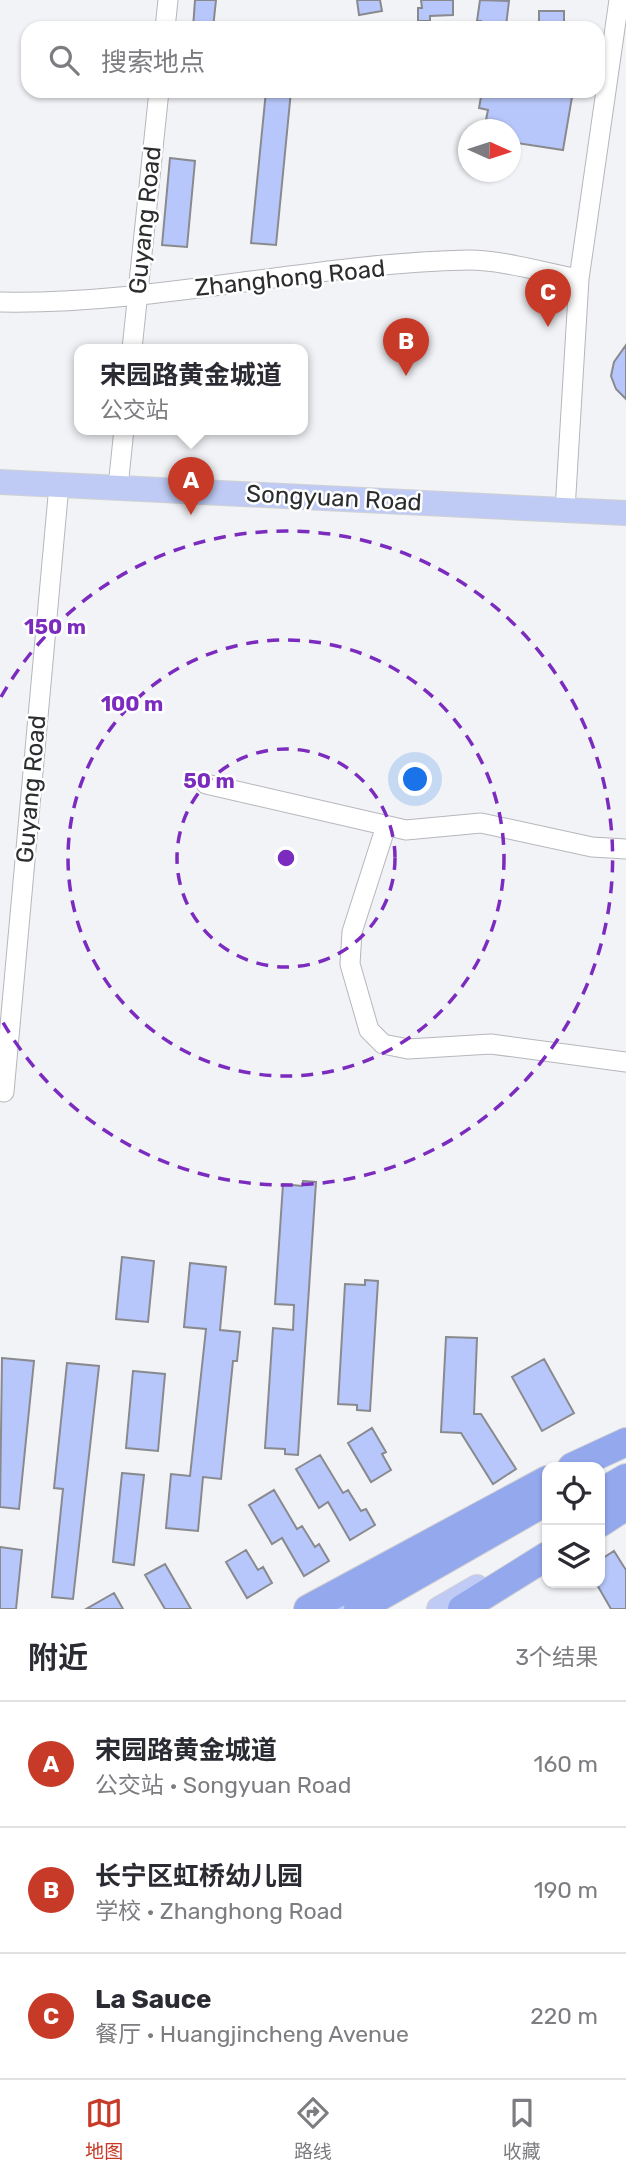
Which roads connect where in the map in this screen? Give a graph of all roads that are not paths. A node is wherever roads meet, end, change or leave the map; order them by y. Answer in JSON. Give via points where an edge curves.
{"nodes":[{"id":1,"x":168,"y":0,"type":"edge"},
{"id":2,"x":619,"y":0,"type":"edge"},
{"id":3,"x":166,"y":21,"type":"edge"},
{"id":4,"x":158,"y":98,"type":"edge"},
{"id":5,"x":605,"y":98,"type":"edge"},
{"id":6,"x":605,"y":98,"type":"edge"},
{"id":7,"x":579,"y":279,"type":"junction"},
{"id":8,"x":137,"y":295,"type":"junction"},
{"id":9,"x":0,"y":302,"type":"edge"},
{"id":10,"x":132,"y":344,"type":"edge"},
{"id":11,"x":123,"y":435,"type":"edge"},
{"id":12,"x":0,"y":482,"type":"edge"},
{"id":13,"x":59,"y":485,"type":"junction"},
{"id":14,"x":118,"y":488,"type":"junction"},
{"id":15,"x":565,"y":510,"type":"junction"},
{"id":16,"x":626,"y":513,"type":"edge"},
{"id":17,"x":206,"y":784,"type":"dead end"},
{"id":18,"x":386,"y":825,"type":"junction"},
{"id":19,"x":626,"y":849,"type":"edge"},
{"id":20,"x":626,"y":1062,"type":"edge"},
{"id":21,"x":4,"y":1092,"type":"dead end"},
{"id":22,"x":625,"y":1439,"type":"edge"},
{"id":23,"x":581,"y":1462,"type":"edge"},
{"id":24,"x":605,"y":1464,"type":"edge"},
{"id":25,"x":626,"y":1478,"type":"edge"},
{"id":26,"x":542,"y":1483,"type":"edge"},
{"id":27,"x":542,"y":1483,"type":"edge"},
{"id":28,"x":605,"y":1490,"type":"edge"},
{"id":29,"x":626,"y":1496,"type":"edge"},
{"id":30,"x":542,"y":1504,"type":"edge"},
{"id":31,"x":626,"y":1506,"type":"edge"},
{"id":32,"x":605,"y":1509,"type":"edge"},
{"id":33,"x":605,"y":1520,"type":"edge"},
{"id":34,"x":543,"y":1525,"type":"edge"},
{"id":35,"x":542,"y":1548,"type":"edge"},
{"id":36,"x":542,"y":1559,"type":"edge"},
{"id":37,"x":308,"y":1609,"type":"edge"},
{"id":38,"x":338,"y":1609,"type":"edge"},
{"id":39,"x":358,"y":1609,"type":"edge"},
{"id":40,"x":396,"y":1609,"type":"edge"},
{"id":41,"x":439,"y":1609,"type":"edge"},
{"id":42,"x":462,"y":1609,"type":"edge"}],
"edges":[{"from":1,"to":3,"type":"street"},
{"from":2,"to":5,"type":"street"},
{"from":4,"to":8,"type":"street","name":"Guyang Road"},
{"from":6,"to":7,"type":"street"},
{"from":7,"to":8,"type":"street","name":"Zhanghong Road","via":[[472,260]]},
{"from":7,"to":15,"type":"street"},
{"from":8,"to":9,"type":"street","name":"Zhanghong Road"},
{"from":8,"to":10,"type":"street","name":"Guyang Road"},
{"from":11,"to":14,"type":"street"},
{"from":12,"to":13,"type":"main road","name":"Songyuan Road"},
{"from":13,"to":14,"type":"main road","name":"Songyuan Road"},
{"from":13,"to":21,"type":"street","name":"Guyang Road"},
{"from":14,"to":15,"type":"main road","name":"Songyuan Road"},
{"from":15,"to":16,"type":"main road","name":"Songyuan Road"},
{"from":17,"to":18,"type":"street"},
{"from":18,"to":19,"type":"street","via":[[406,830],[481,823],[592,847]]},
{"from":18,"to":20,"type":"street","via":[[352,932],[350,964],[369,1030],[383,1044],[408,1049],[491,1044]]},
{"from":22,"to":23,"type":"highway"},
{"from":22,"to":24,"type":"highway"},
{"from":25,"to":28,"type":"highway"},
{"from":26,"to":37,"type":"highway"},
{"from":27,"to":38,"type":"main road"},
{"from":29,"to":32,"type":"main road"},
{"from":30,"to":39,"type":"highway"},
{"from":31,"to":33,"type":"highway"},
{"from":34,"to":40,"type":"highway"},
{"from":35,"to":41,"type":"main road"},
{"from":36,"to":42,"type":"highway"}]}
